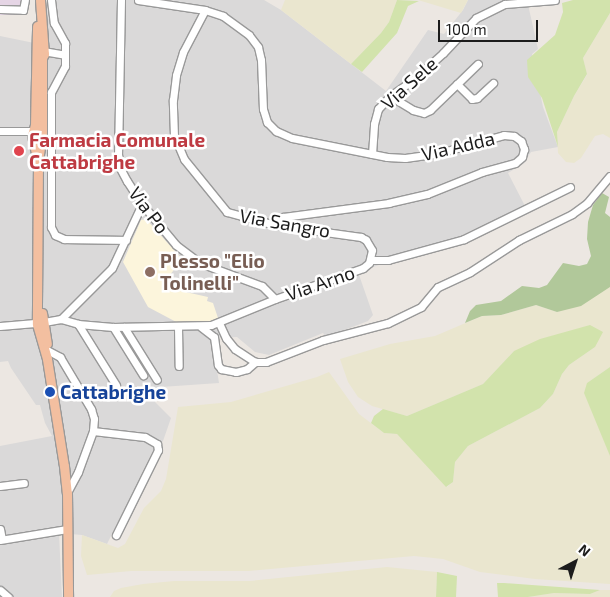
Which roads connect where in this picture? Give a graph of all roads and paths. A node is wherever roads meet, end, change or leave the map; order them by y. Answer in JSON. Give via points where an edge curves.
{"nodes":[{"id":1,"x":25,"y":0,"type":"edge"},
{"id":2,"x":39,"y":0,"type":"edge"},
{"id":3,"x":51,"y":0,"type":"edge"},
{"id":4,"x":121,"y":0,"type":"edge"},
{"id":5,"x":138,"y":0,"type":"edge"},
{"id":6,"x":555,"y":0,"type":"edge"},
{"id":7,"x":0,"y":9,"type":"edge"},
{"id":8,"x":205,"y":10,"type":"junction"},
{"id":9,"x":41,"y":54,"type":"junction"},
{"id":10,"x":65,"y":55,"type":"junction"},
{"id":11,"x":478,"y":64,"type":"dead end"},
{"id":12,"x":493,"y":83,"type":"dead end"},
{"id":13,"x":457,"y":84,"type":"junction"},
{"id":14,"x":390,"y":96,"type":"junction"},
{"id":15,"x":0,"y":131,"type":"edge"},
{"id":16,"x":36,"y":135,"type":"junction"},
{"id":17,"x":372,"y":154,"type":"junction"},
{"id":18,"x":610,"y":176,"type":"edge"},
{"id":19,"x":570,"y":186,"type":"dead end"},
{"id":20,"x":142,"y":204,"type":"junction"},
{"id":21,"x":275,"y":225,"type":"junction"},
{"id":22,"x":126,"y":240,"type":"junction"},
{"id":23,"x":371,"y":260,"type":"junction"},
{"id":24,"x":275,"y":298,"type":"junction"},
{"id":25,"x":60,"y":319,"type":"junction"},
{"id":26,"x":219,"y":323,"type":"junction"},
{"id":27,"x":42,"y":324,"type":"junction"},
{"id":28,"x":78,"y":324,"type":"junction"},
{"id":29,"x":0,"y":326,"type":"edge"},
{"id":30,"x":124,"y":327,"type":"junction"},
{"id":31,"x":178,"y":327,"type":"junction"},
{"id":32,"x":201,"y":327,"type":"junction"},
{"id":33,"x":112,"y":328,"type":"junction"},
{"id":34,"x":47,"y":355,"type":"junction"},
{"id":35,"x":255,"y":362,"type":"junction"},
{"id":36,"x":179,"y":366,"type":"dead end"},
{"id":37,"x":143,"y":375,"type":"dead end"},
{"id":38,"x":157,"y":380,"type":"dead end"},
{"id":39,"x":116,"y":385,"type":"dead end"},
{"id":40,"x":93,"y":432,"type":"junction"},
{"id":41,"x":24,"y":483,"type":"dead end"},
{"id":42,"x":0,"y":486,"type":"edge"},
{"id":43,"x":67,"y":493,"type":"junction"},
{"id":44,"x":0,"y":529,"type":"edge"},
{"id":45,"x":67,"y":529,"type":"junction"},
{"id":46,"x":116,"y":535,"type":"dead end"},
{"id":47,"x":1,"y":540,"type":"edge"},
{"id":48,"x":68,"y":597,"type":"edge"}],
"edges":[{"from":1,"to":7,"type":"street","via":[[23,10]]},
{"from":2,"to":9,"type":"main road"},
{"from":3,"to":10,"type":"street","via":[[51,13],[65,43]]},
{"from":4,"to":20,"type":"street","name":"Via Po","via":[[118,154],[120,168]]},
{"from":5,"to":8,"type":"street","name":"Via Adda"},
{"from":6,"to":14,"type":"street","name":"Via Sele","via":[[504,4],[476,18],[443,53]]},
{"from":8,"to":17,"type":"street","name":"Via Adda","via":[[237,24],[258,47],[263,109],[267,122],[276,132]]},
{"from":8,"to":21,"type":"street","name":"Via Sangro","via":[[183,52],[176,75],[174,136],[190,167],[227,212]]},
{"from":9,"to":10,"type":"street"},
{"from":9,"to":16,"type":"main road"},
{"from":10,"to":22,"type":"street","via":[[64,66],[51,92],[51,227],[55,235],[64,239]]},
{"from":11,"to":13,"type":"street"},
{"from":12,"to":13,"type":"street","via":[[472,99]]},
{"from":13,"to":14,"type":"street","via":[[424,113]]},
{"from":14,"to":17,"type":"street","name":"Via Sele","via":[[378,109]]},
{"from":15,"to":16,"type":"street"},
{"from":16,"to":27,"type":"main road","via":[[38,290]]},
{"from":17,"to":21,"type":"street","name":"Via Adda","via":[[387,158],[413,156],[504,135],[514,136],[524,149],[522,157],[515,163],[427,194],[389,203],[283,217]]},
{"from":18,"to":35,"type":"street","via":[[593,197],[572,214],[519,240],[470,272],[438,287],[414,312],[323,340],[266,362]]},
{"from":19,"to":23,"type":"street","name":"Via Arno","via":[[464,239],[388,260]]},
{"from":20,"to":22,"type":"street"},
{"from":20,"to":24,"type":"street","name":"Via Po","via":[[176,245],[200,263],[262,286]]},
{"from":21,"to":23,"type":"street","name":"Via Sangro","via":[[361,237],[370,245]]},
{"from":22,"to":25,"type":"street","via":[[112,268]]},
{"from":23,"to":24,"type":"street","name":"Via Arno","via":[[363,268]]},
{"from":24,"to":26,"type":"street","name":"Via Arno"},
{"from":25,"to":27,"type":"street"},
{"from":25,"to":28,"type":"street","name":"Via Arno"},
{"from":26,"to":32,"type":"street","name":"Via Arno"},
{"from":26,"to":35,"type":"street","via":[[234,349]]},
{"from":27,"to":29,"type":"street"},
{"from":27,"to":34,"type":"main road"},
{"from":28,"to":33,"type":"street","name":"Via Arno"},
{"from":28,"to":39,"type":"street"},
{"from":30,"to":31,"type":"street","name":"Via Arno"},
{"from":30,"to":33,"type":"street","name":"Via Arno"},
{"from":30,"to":38,"type":"street"},
{"from":31,"to":32,"type":"street","name":"Via Arno"},
{"from":31,"to":36,"type":"street"},
{"from":32,"to":35,"type":"street","via":[[214,337],[221,369],[236,372]]},
{"from":33,"to":37,"type":"street"},
{"from":34,"to":40,"type":"street","via":[[60,357],[91,408]]},
{"from":34,"to":43,"type":"main road"},
{"from":40,"to":43,"type":"street"},
{"from":40,"to":46,"type":"street","via":[[145,437],[157,444],[158,450]]},
{"from":41,"to":42,"type":"street"},
{"from":43,"to":45,"type":"main road"},
{"from":44,"to":47,"type":"street"},
{"from":45,"to":47,"type":"street"},
{"from":45,"to":48,"type":"main road"}]}
